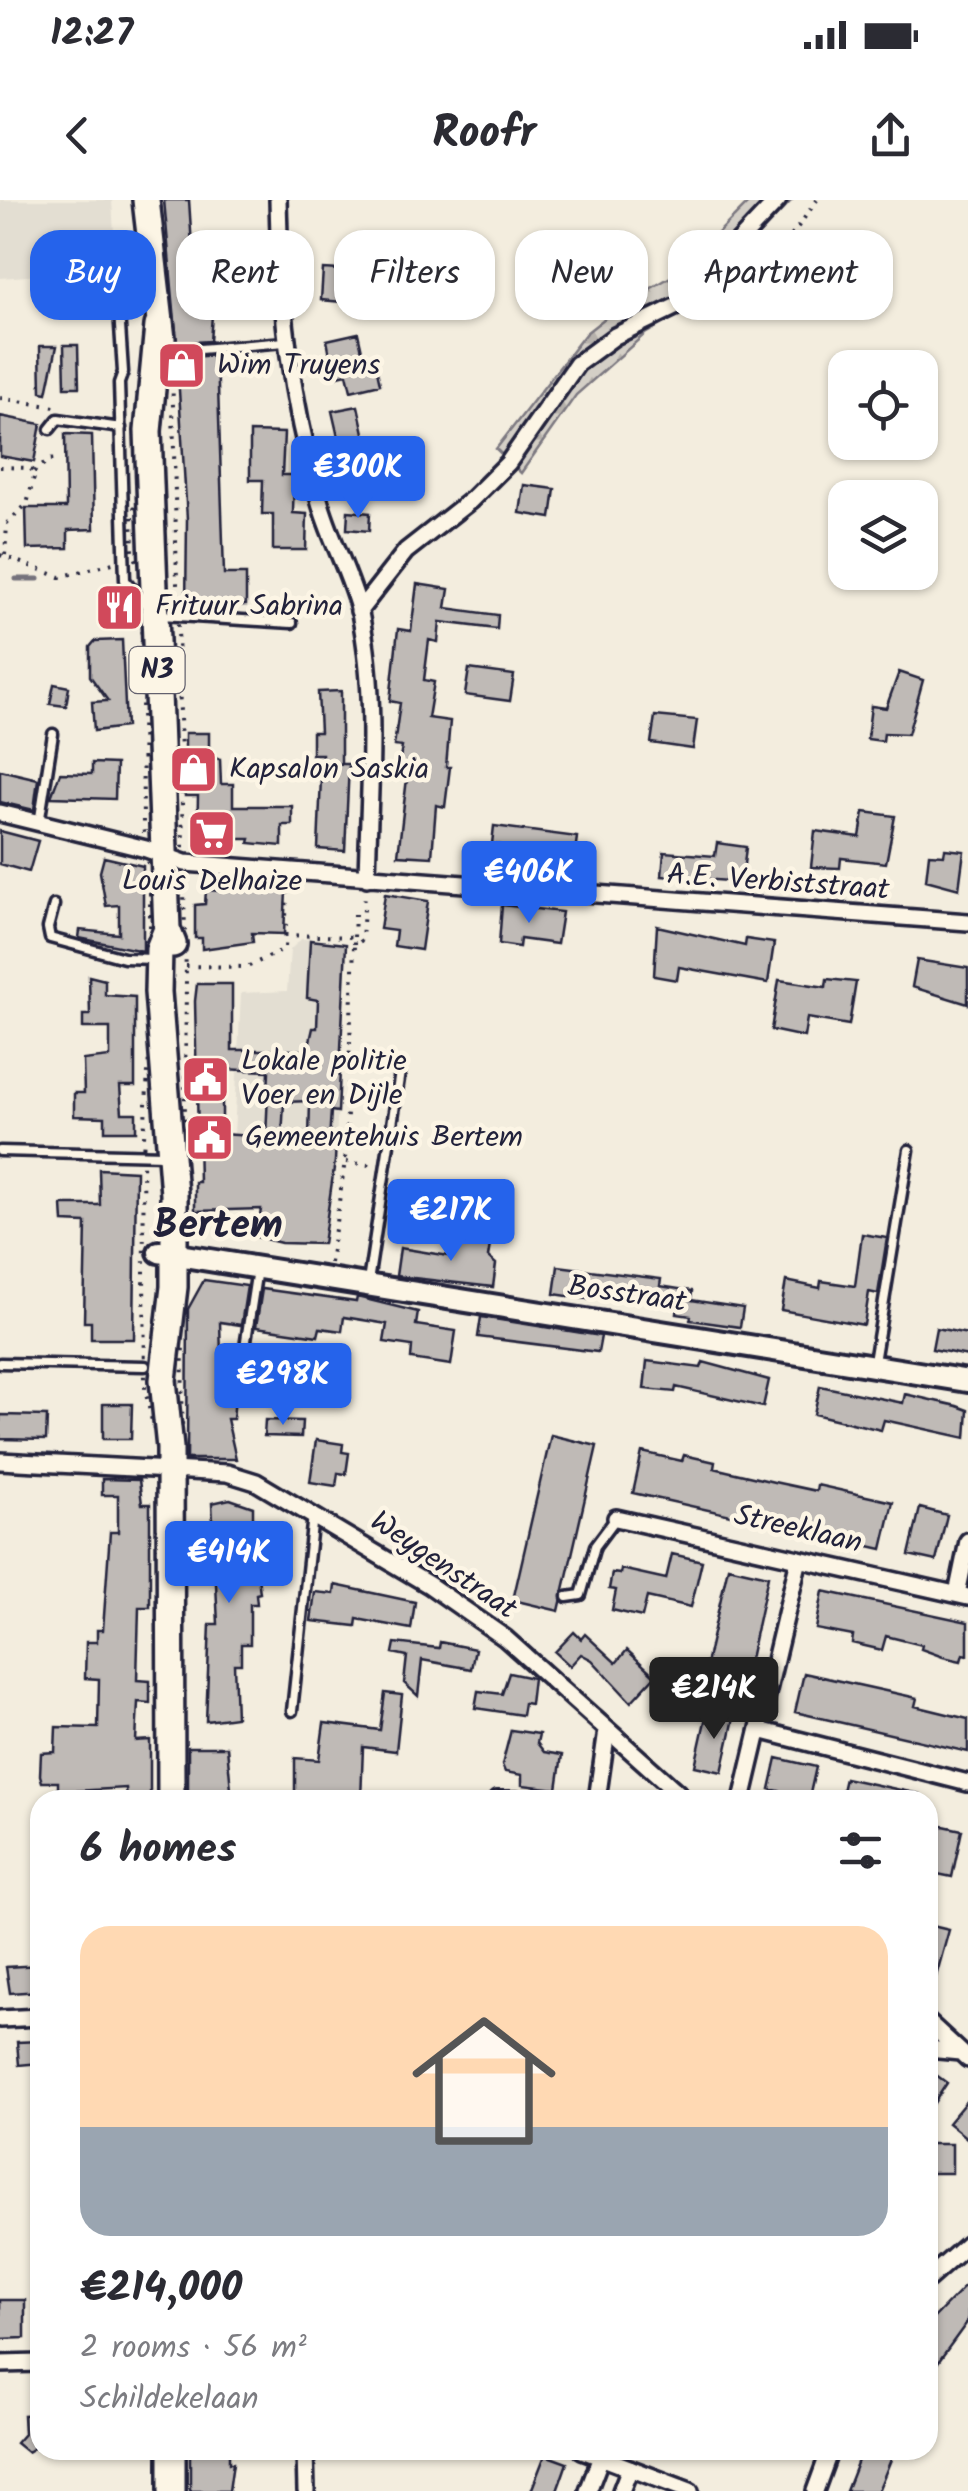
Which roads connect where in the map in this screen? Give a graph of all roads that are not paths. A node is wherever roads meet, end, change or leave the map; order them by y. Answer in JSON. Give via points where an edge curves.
{"nodes":[{"id":1,"x":146,"y":200,"type":"edge"},
{"id":2,"x":278,"y":200,"type":"edge"},
{"id":3,"x":778,"y":200,"type":"edge"},
{"id":4,"x":149,"y":230,"type":"edge"},
{"id":5,"x":156,"y":306,"type":"edge"},
{"id":6,"x":120,"y":320,"type":"edge"},
{"id":7,"x":158,"y":326,"type":"junction"},
{"id":8,"x":285,"y":342,"type":"junction"},
{"id":9,"x":163,"y":352,"type":"junction"},
{"id":10,"x":120,"y":428,"type":"junction"},
{"id":11,"x":50,"y":429,"type":"dead end"},
{"id":12,"x":154,"y":546,"type":"junction"},
{"id":13,"x":359,"y":611,"type":"junction"},
{"id":14,"x":155,"y":614,"type":"junction"},
{"id":15,"x":292,"y":623,"type":"dead end"},
{"id":16,"x":53,"y":734,"type":"dead end"},
{"id":17,"x":0,"y":813,"type":"edge"},
{"id":18,"x":39,"y":824,"type":"junction"},
{"id":19,"x":166,"y":859,"type":"junction"},
{"id":20,"x":366,"y":878,"type":"junction"},
{"id":21,"x":54,"y":904,"type":"dead end"},
{"id":22,"x":968,"y":922,"type":"edge"},
{"id":23,"x":167,"y":928,"type":"junction"},
{"id":24,"x":158,"y":958,"type":"junction"},
{"id":25,"x":165,"y":1058,"type":"junction"},
{"id":26,"x":400,"y":1072,"type":"dead end"},
{"id":27,"x":909,"y":1150,"type":"dead end"},
{"id":28,"x":0,"y":1151,"type":"edge"},
{"id":29,"x":166,"y":1156,"type":"junction"},
{"id":30,"x":166,"y":1253,"type":"junction"},
{"id":31,"x":257,"y":1269,"type":"junction"},
{"id":32,"x":367,"y":1286,"type":"junction"},
{"id":33,"x":316,"y":1356,"type":"dead end"},
{"id":34,"x":154,"y":1362,"type":"junction"},
{"id":35,"x":0,"y":1363,"type":"edge"},
{"id":36,"x":873,"y":1365,"type":"junction"},
{"id":37,"x":968,"y":1381,"type":"edge"},
{"id":38,"x":0,"y":1461,"type":"edge"},
{"id":39,"x":170,"y":1470,"type":"junction"},
{"id":40,"x":313,"y":1514,"type":"junction"},
{"id":41,"x":616,"y":1518,"type":"joint"},
{"id":42,"x":968,"y":1541,"type":"edge"},
{"id":43,"x":799,"y":1559,"type":"junction"},
{"id":44,"x":962,"y":1595,"type":"edge"},
{"id":45,"x":568,"y":1597,"type":"dead end"},
{"id":46,"x":292,"y":1711,"type":"dead end"},
{"id":47,"x":607,"y":1730,"type":"junction"},
{"id":48,"x":759,"y":1730,"type":"junction"},
{"id":49,"x":968,"y":1783,"type":"edge"},
{"id":50,"x":171,"y":1790,"type":"edge"},
{"id":51,"x":598,"y":1790,"type":"edge"},
{"id":52,"x":675,"y":1790,"type":"edge"},
{"id":53,"x":744,"y":1790,"type":"edge"},
{"id":54,"x":30,"y":2017,"type":"edge"},
{"id":55,"x":0,"y":2019,"type":"edge"},
{"id":56,"x":938,"y":2031,"type":"edge"},
{"id":57,"x":938,"y":2051,"type":"edge"},
{"id":58,"x":964,"y":2055,"type":"edge"},
{"id":59,"x":968,"y":2244,"type":"edge"},
{"id":60,"x":938,"y":2270,"type":"edge"},
{"id":61,"x":0,"y":2364,"type":"edge"},
{"id":62,"x":30,"y":2364,"type":"edge"},
{"id":63,"x":172,"y":2460,"type":"edge"},
{"id":64,"x":305,"y":2460,"type":"edge"},
{"id":65,"x":600,"y":2460,"type":"edge"},
{"id":66,"x":609,"y":2460,"type":"edge"},
{"id":67,"x":826,"y":2460,"type":"edge"},
{"id":68,"x":630,"y":2468,"type":"junction"},
{"id":69,"x":172,"y":2491,"type":"edge"},
{"id":70,"x":306,"y":2491,"type":"edge"},
{"id":71,"x":588,"y":2491,"type":"edge"},
{"id":72,"x":621,"y":2491,"type":"edge"},
{"id":73,"x":690,"y":2491,"type":"edge"},
{"id":74,"x":815,"y":2491,"type":"edge"}],
"edges":[{"from":1,"to":4,"type":"main road","number":"N3"},
{"from":2,"to":8,"type":"street"},
{"from":3,"to":13,"type":"street","via":[[679,304],[577,364],[508,464],[406,552]]},
{"from":5,"to":7,"type":"main road","number":"N3"},
{"from":6,"to":10,"type":"lane"},
{"from":7,"to":9,"type":"main road","number":"N3"},
{"from":7,"to":12,"type":"main road","number":"N3","via":[[148,431]]},
{"from":8,"to":9,"type":"lane"},
{"from":8,"to":13,"type":"street","via":[[320,504]]},
{"from":9,"to":12,"type":"main road","number":"N3","via":[[165,479]]},
{"from":10,"to":11,"type":"lane","via":[[58,419]]},
{"from":10,"to":14,"type":"lane","via":[[125,580]]},
{"from":12,"to":14,"type":"main road","number":"N3"},
{"from":13,"to":20,"type":"street","via":[[371,731]]},
{"from":14,"to":15,"type":"lane"},
{"from":14,"to":19,"type":"main road","number":"N3"},
{"from":16,"to":18,"type":"lane"},
{"from":17,"to":18,"type":"street","name":"A.E. Verbiststraat"},
{"from":18,"to":19,"type":"street","name":"A.E. Verbiststraat"},
{"from":19,"to":20,"type":"street","name":"A.E. Verbiststraat"},
{"from":19,"to":23,"type":"main road","number":"N3"},
{"from":20,"to":22,"type":"street","name":"A.E. Verbiststraat"},
{"from":21,"to":24,"type":"lane","via":[[50,938],[124,958]]},
{"from":23,"to":24,"type":"main road","number":"N3"},
{"from":23,"to":25,"type":"main road","number":"N3","via":[[175,948],[175,992]]},
{"from":24,"to":25,"type":"main road","number":"N3"},
{"from":25,"to":29,"type":"main road","number":"N3"},
{"from":26,"to":32,"type":"lane"},
{"from":27,"to":36,"type":"lane"},
{"from":28,"to":29,"type":"lane"},
{"from":29,"to":30,"type":"main road","number":"N3"},
{"from":30,"to":31,"type":"street","name":"Bosstraat"},
{"from":30,"to":34,"type":"main road","number":"N3"},
{"from":31,"to":32,"type":"street","name":"Bosstraat"},
{"from":31,"to":33,"type":"lane","via":[[245,1347]]},
{"from":32,"to":36,"type":"street","name":"Bosstraat"},
{"from":34,"to":35,"type":"lane"},
{"from":34,"to":39,"type":"main road","number":"N3"},
{"from":36,"to":37,"type":"street","name":"Bosstraat"},
{"from":38,"to":39,"type":"street","name":"Weygenstraat"},
{"from":39,"to":40,"type":"street","name":"Weygenstraat","via":[[244,1478]]},
{"from":39,"to":50,"type":"main road","number":"N3"},
{"from":40,"to":46,"type":"lane"},
{"from":40,"to":47,"type":"street","name":"Weygenstraat","via":[[505,1638]]},
{"from":41,"to":43,"type":"street","name":"Streeklaan"},
{"from":41,"to":45,"type":"lane","via":[[595,1546],[580,1594]]},
{"from":42,"to":44,"type":"street"},
{"from":43,"to":44,"type":"street","name":"Streeklaan"},
{"from":43,"to":48,"type":"street"},
{"from":47,"to":51,"type":"street"},
{"from":47,"to":52,"type":"street","name":"Weygenstraat"},
{"from":48,"to":49,"type":"street"},
{"from":48,"to":53,"type":"street"},
{"from":54,"to":55,"type":"street"},
{"from":56,"to":58,"type":"street"},
{"from":57,"to":58,"type":"street"},
{"from":59,"to":60,"type":"street"},
{"from":61,"to":62,"type":"street"},
{"from":63,"to":69,"type":"main road"},
{"from":64,"to":70,"type":"street"},
{"from":65,"to":71,"type":"street"},
{"from":66,"to":68,"type":"street"},
{"from":67,"to":74,"type":"street"},
{"from":68,"to":72,"type":"street"},
{"from":68,"to":73,"type":"street"}]}
